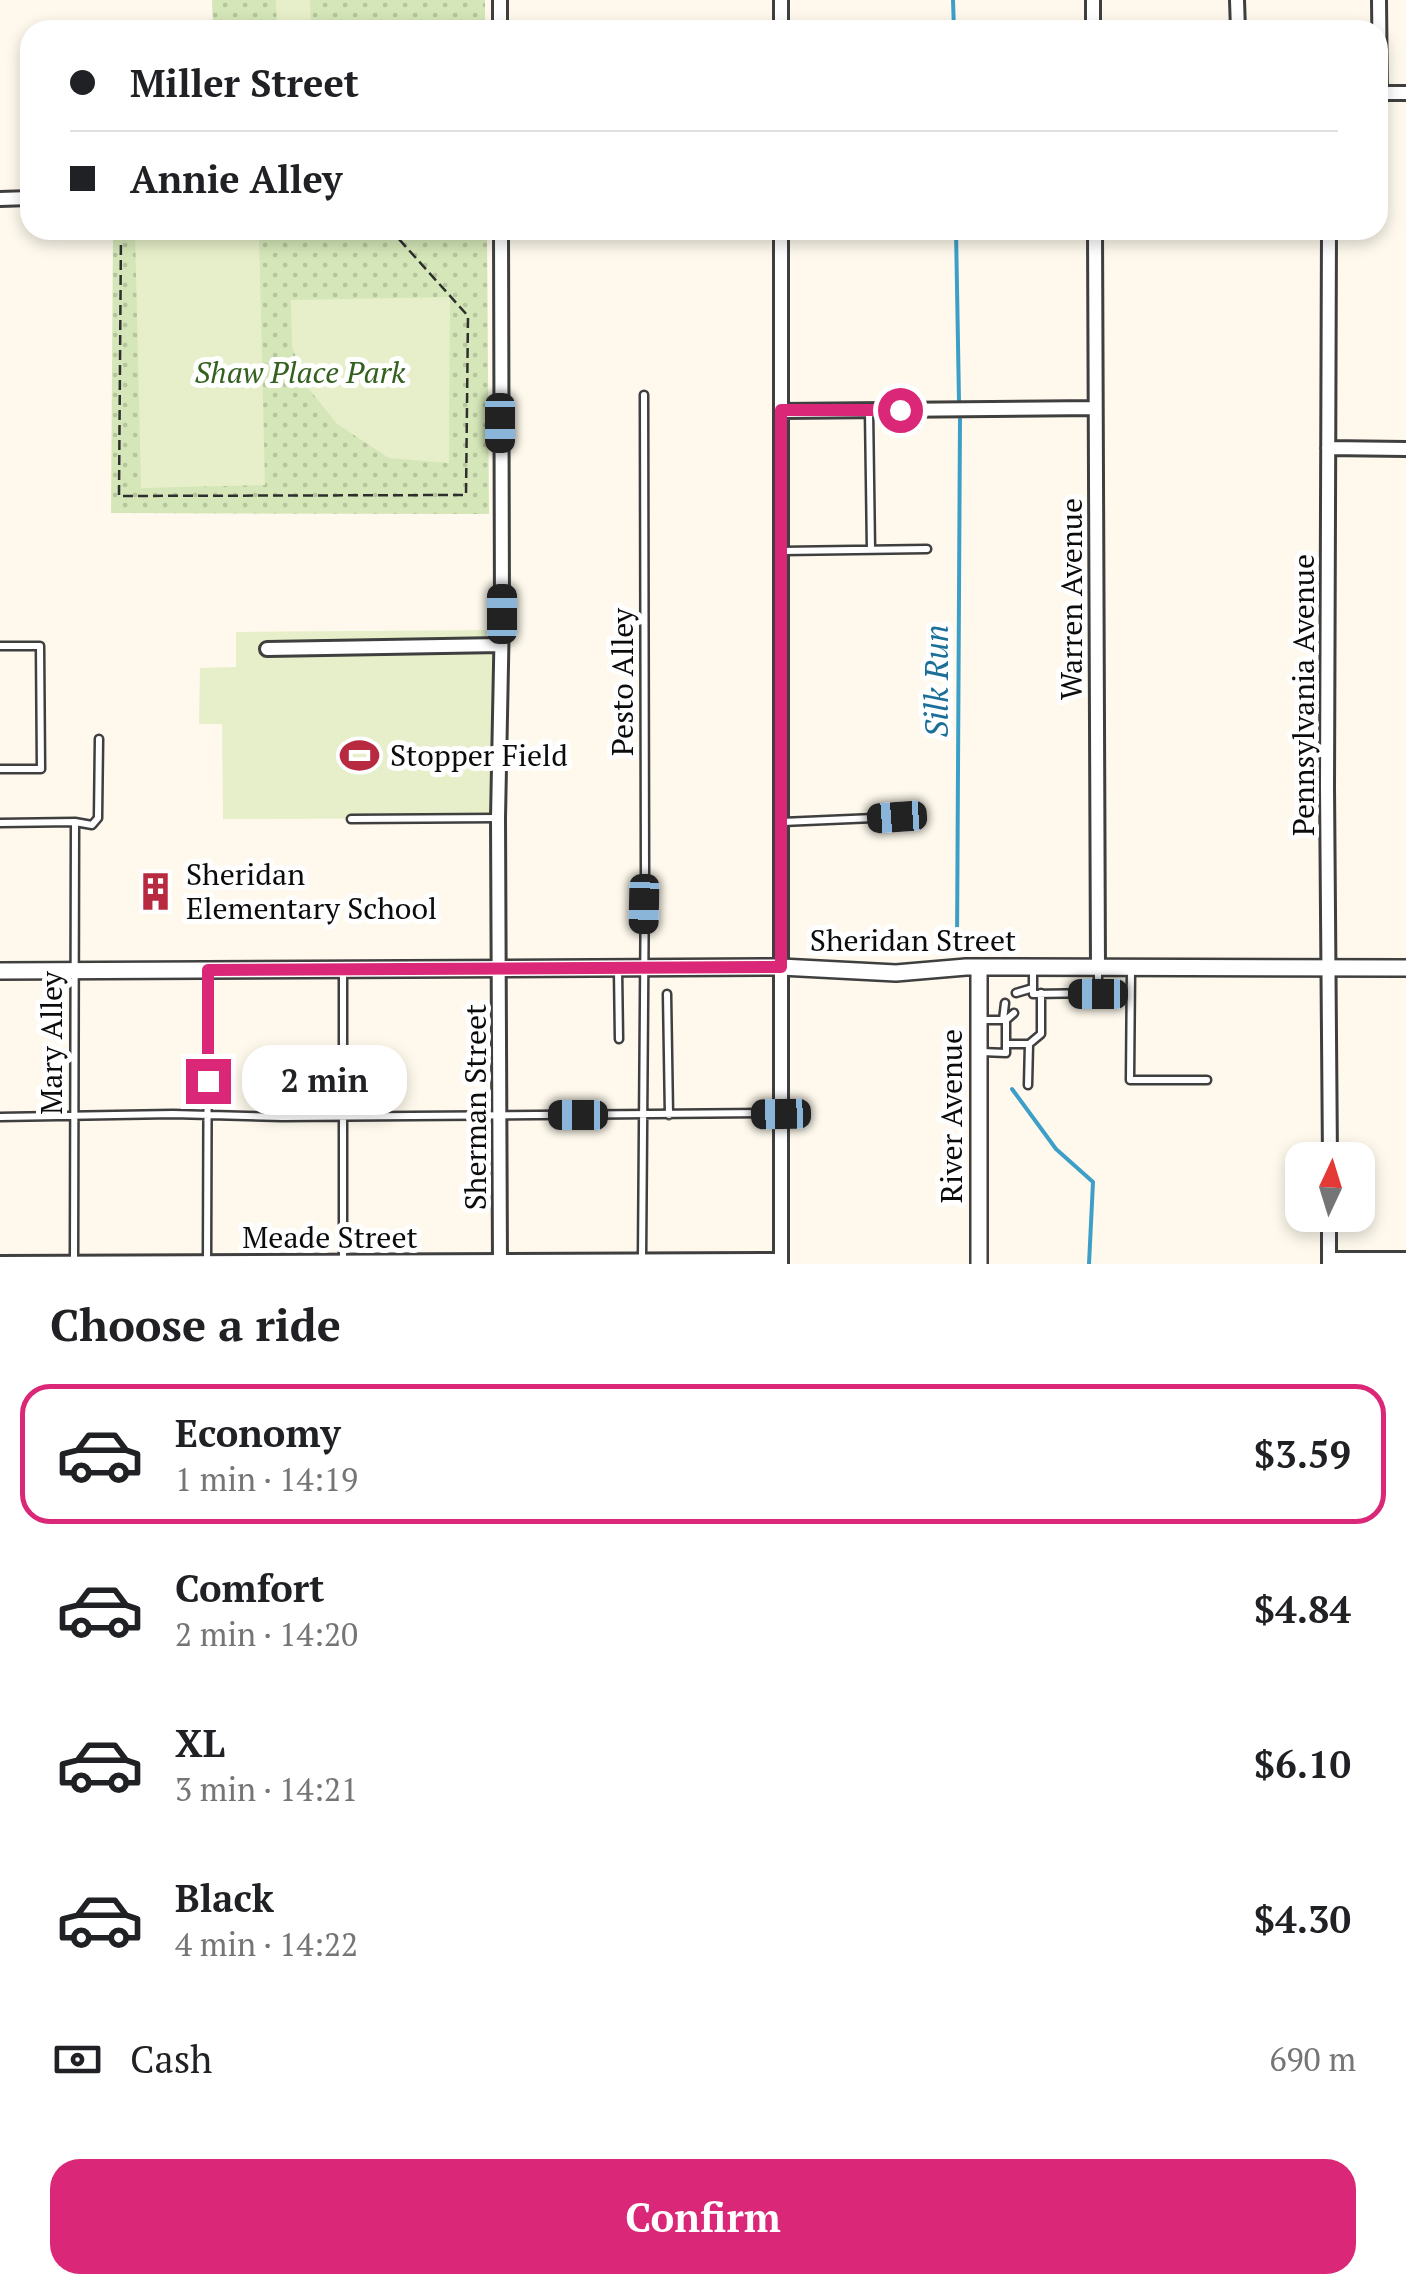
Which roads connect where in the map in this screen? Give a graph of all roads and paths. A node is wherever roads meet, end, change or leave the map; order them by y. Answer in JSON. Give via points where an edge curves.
{"nodes":[{"id":1,"x":121,"y":240,"type":"edge"},
{"id":2,"x":400,"y":240,"type":"edge"},
{"id":3,"x":501,"y":240,"type":"edge"},
{"id":4,"x":782,"y":240,"type":"edge"},
{"id":5,"x":1095,"y":240,"type":"edge"},
{"id":6,"x":1328,"y":240,"type":"edge"},
{"id":7,"x":644,"y":395,"type":"dead end"},
{"id":8,"x":1095,"y":408,"type":"junction"},
{"id":9,"x":781,"y":410,"type":"junction"},
{"id":10,"x":869,"y":411,"type":"junction"},
{"id":11,"x":1328,"y":448,"type":"junction"},
{"id":12,"x":1406,"y":449,"type":"edge"},
{"id":13,"x":927,"y":549,"type":"dead end"},
{"id":14,"x":781,"y":550,"type":"junction"},
{"id":15,"x":871,"y":550,"type":"junction"},
{"id":16,"x":501,"y":645,"type":"junction"},
{"id":17,"x":0,"y":646,"type":"edge"},
{"id":18,"x":267,"y":649,"type":"dead end"},
{"id":19,"x":99,"y":739,"type":"dead end"},
{"id":20,"x":0,"y":769,"type":"edge"},
{"id":21,"x":897,"y":817,"type":"dead end"},
{"id":22,"x":351,"y":818,"type":"dead end"},
{"id":23,"x":498,"y":818,"type":"junction"},
{"id":24,"x":76,"y":822,"type":"junction"},
{"id":25,"x":781,"y":822,"type":"junction"},
{"id":26,"x":0,"y":823,"type":"edge"},
{"id":27,"x":781,"y":967,"type":"junction"},
{"id":28,"x":1330,"y":967,"type":"junction"},
{"id":29,"x":618,"y":968,"type":"junction"},
{"id":30,"x":644,"y":968,"type":"junction"},
{"id":31,"x":979,"y":968,"type":"junction"},
{"id":32,"x":1033,"y":968,"type":"junction"},
{"id":33,"x":1098,"y":968,"type":"junction"},
{"id":34,"x":1131,"y":968,"type":"junction"},
{"id":35,"x":1406,"y":968,"type":"edge"},
{"id":36,"x":74,"y":970,"type":"junction"},
{"id":37,"x":208,"y":970,"type":"junction"},
{"id":38,"x":343,"y":970,"type":"junction"},
{"id":39,"x":500,"y":970,"type":"junction"},
{"id":40,"x":0,"y":971,"type":"edge"},
{"id":41,"x":1036,"y":992,"type":"junction"},
{"id":42,"x":1016,"y":993,"type":"dead end"},
{"id":43,"x":667,"y":994,"type":"dead end"},
{"id":44,"x":1024,"y":1002,"type":"dead end"},
{"id":45,"x":1005,"y":1003,"type":"dead end"},
{"id":46,"x":1014,"y":1012,"type":"dead end"},
{"id":47,"x":979,"y":1020,"type":"junction"},
{"id":48,"x":1005,"y":1020,"type":"junction"},
{"id":49,"x":618,"y":1040,"type":"dead end"},
{"id":50,"x":1006,"y":1044,"type":"junction"},
{"id":51,"x":1029,"y":1044,"type":"junction"},
{"id":52,"x":979,"y":1052,"type":"junction"},
{"id":53,"x":1206,"y":1080,"type":"dead end"},
{"id":54,"x":1028,"y":1085,"type":"dead end"},
{"id":55,"x":208,"y":1114,"type":"junction"},
{"id":56,"x":781,"y":1114,"type":"junction"},
{"id":57,"x":642,"y":1115,"type":"junction"},
{"id":58,"x":669,"y":1115,"type":"junction"},
{"id":59,"x":74,"y":1116,"type":"junction"},
{"id":60,"x":344,"y":1116,"type":"junction"},
{"id":61,"x":501,"y":1116,"type":"junction"},
{"id":62,"x":0,"y":1117,"type":"edge"},
{"id":63,"x":1330,"y":1142,"type":"edge"},
{"id":64,"x":1329,"y":1232,"type":"edge"},
{"id":65,"x":1406,"y":1260,"type":"edge"},
{"id":66,"x":642,"y":1261,"type":"junction"},
{"id":67,"x":500,"y":1262,"type":"edge"},
{"id":68,"x":781,"y":1262,"type":"edge"},
{"id":69,"x":1329,"y":1262,"type":"edge"},
{"id":70,"x":0,"y":1263,"type":"edge"},
{"id":71,"x":74,"y":1263,"type":"edge"},
{"id":72,"x":207,"y":1263,"type":"edge"},
{"id":73,"x":344,"y":1263,"type":"edge"},
{"id":74,"x":979,"y":1264,"type":"edge"}],
"edges":[{"from":1,"to":2,"type":"path","via":[[119,496],[466,495],[468,316]]},
{"from":3,"to":16,"type":"street","name":"Sherman Street"},
{"from":4,"to":9,"type":"street"},
{"from":5,"to":8,"type":"street","name":"Warren Avenue"},
{"from":6,"to":11,"type":"street","name":"Pennsylvania Avenue"},
{"from":7,"to":30,"type":"lane","name":"Pesto Alley"},
{"from":8,"to":10,"type":"street"},
{"from":8,"to":33,"type":"street","name":"Warren Avenue"},
{"from":9,"to":10,"type":"street"},
{"from":9,"to":14,"type":"street"},
{"from":10,"to":15,"type":"lane"},
{"from":11,"to":12,"type":"street"},
{"from":11,"to":28,"type":"street","name":"Pennsylvania Avenue"},
{"from":13,"to":15,"type":"lane"},
{"from":14,"to":15,"type":"lane"},
{"from":14,"to":25,"type":"street"},
{"from":16,"to":18,"type":"street"},
{"from":16,"to":23,"type":"street","name":"Sherman Street"},
{"from":17,"to":20,"type":"lane","via":[[40,646],[41,769]]},
{"from":19,"to":24,"type":"lane","via":[[98,818],[92,825]]},
{"from":21,"to":25,"type":"lane"},
{"from":22,"to":23,"type":"lane"},
{"from":23,"to":39,"type":"street","name":"Sherman Street"},
{"from":24,"to":26,"type":"lane"},
{"from":24,"to":36,"type":"lane","name":"Mary Alley"},
{"from":25,"to":27,"type":"street"},
{"from":27,"to":30,"type":"street","name":"Sheridan Street"},
{"from":27,"to":31,"type":"street","name":"Sheridan Street","via":[[896,973]]},
{"from":27,"to":56,"type":"street"},
{"from":28,"to":34,"type":"street","name":"Sheridan Street"},
{"from":28,"to":35,"type":"street","name":"Sheridan Street"},
{"from":28,"to":63,"type":"street","name":"Pennsylvania Avenue"},
{"from":29,"to":30,"type":"street","name":"Sheridan Street"},
{"from":29,"to":39,"type":"street","name":"Sheridan Street"},
{"from":29,"to":49,"type":"lane"},
{"from":30,"to":57,"type":"lane","name":"Pesto Alley"},
{"from":31,"to":32,"type":"street","name":"Sheridan Street"},
{"from":31,"to":47,"type":"street","name":"River Avenue"},
{"from":32,"to":33,"type":"street","name":"Sheridan Street"},
{"from":32,"to":41,"type":"lane"},
{"from":33,"to":34,"type":"street","name":"Sheridan Street"},
{"from":33,"to":41,"type":"lane","via":[[1098,994]]},
{"from":34,"to":53,"type":"lane","via":[[1130,1080]]},
{"from":36,"to":37,"type":"street","name":"Sheridan Street"},
{"from":36,"to":40,"type":"street","name":"Sheridan Street"},
{"from":36,"to":59,"type":"lane","name":"Mary Alley"},
{"from":37,"to":38,"type":"street","name":"Sheridan Street"},
{"from":37,"to":55,"type":"lane"},
{"from":38,"to":39,"type":"street","name":"Sheridan Street"},
{"from":38,"to":60,"type":"lane"},
{"from":39,"to":61,"type":"street","name":"Sherman Street"},
{"from":41,"to":42,"type":"lane"},
{"from":41,"to":44,"type":"lane"},
{"from":41,"to":51,"type":"lane","via":[[1041,1034]]},
{"from":43,"to":58,"type":"lane"},
{"from":45,"to":48,"type":"lane"},
{"from":46,"to":48,"type":"lane"},
{"from":47,"to":48,"type":"lane"},
{"from":47,"to":52,"type":"street","name":"River Avenue"},
{"from":48,"to":50,"type":"lane"},
{"from":50,"to":51,"type":"lane"},
{"from":50,"to":52,"type":"lane","via":[[1006,1052]]},
{"from":51,"to":54,"type":"lane"},
{"from":52,"to":74,"type":"street","name":"River Avenue"},
{"from":55,"to":59,"type":"lane"},
{"from":55,"to":60,"type":"lane"},
{"from":55,"to":72,"type":"lane"},
{"from":56,"to":58,"type":"lane"},
{"from":56,"to":68,"type":"street"},
{"from":57,"to":58,"type":"lane"},
{"from":57,"to":61,"type":"lane"},
{"from":57,"to":66,"type":"lane","name":"Pesto Alley"},
{"from":59,"to":62,"type":"lane"},
{"from":59,"to":71,"type":"lane","name":"Mary Alley"},
{"from":60,"to":61,"type":"lane"},
{"from":60,"to":73,"type":"lane"},
{"from":61,"to":67,"type":"street","name":"Sherman Street"},
{"from":64,"to":69,"type":"street"},
{"from":65,"to":69,"type":"street"},
{"from":66,"to":67,"type":"street","name":"Meade Street"},
{"from":66,"to":68,"type":"street","name":"Meade Street"},
{"from":67,"to":73,"type":"street","name":"Meade Street"},
{"from":70,"to":71,"type":"street","name":"Meade Street"},
{"from":71,"to":72,"type":"street","name":"Meade Street"},
{"from":72,"to":73,"type":"street","name":"Meade Street"}]}
